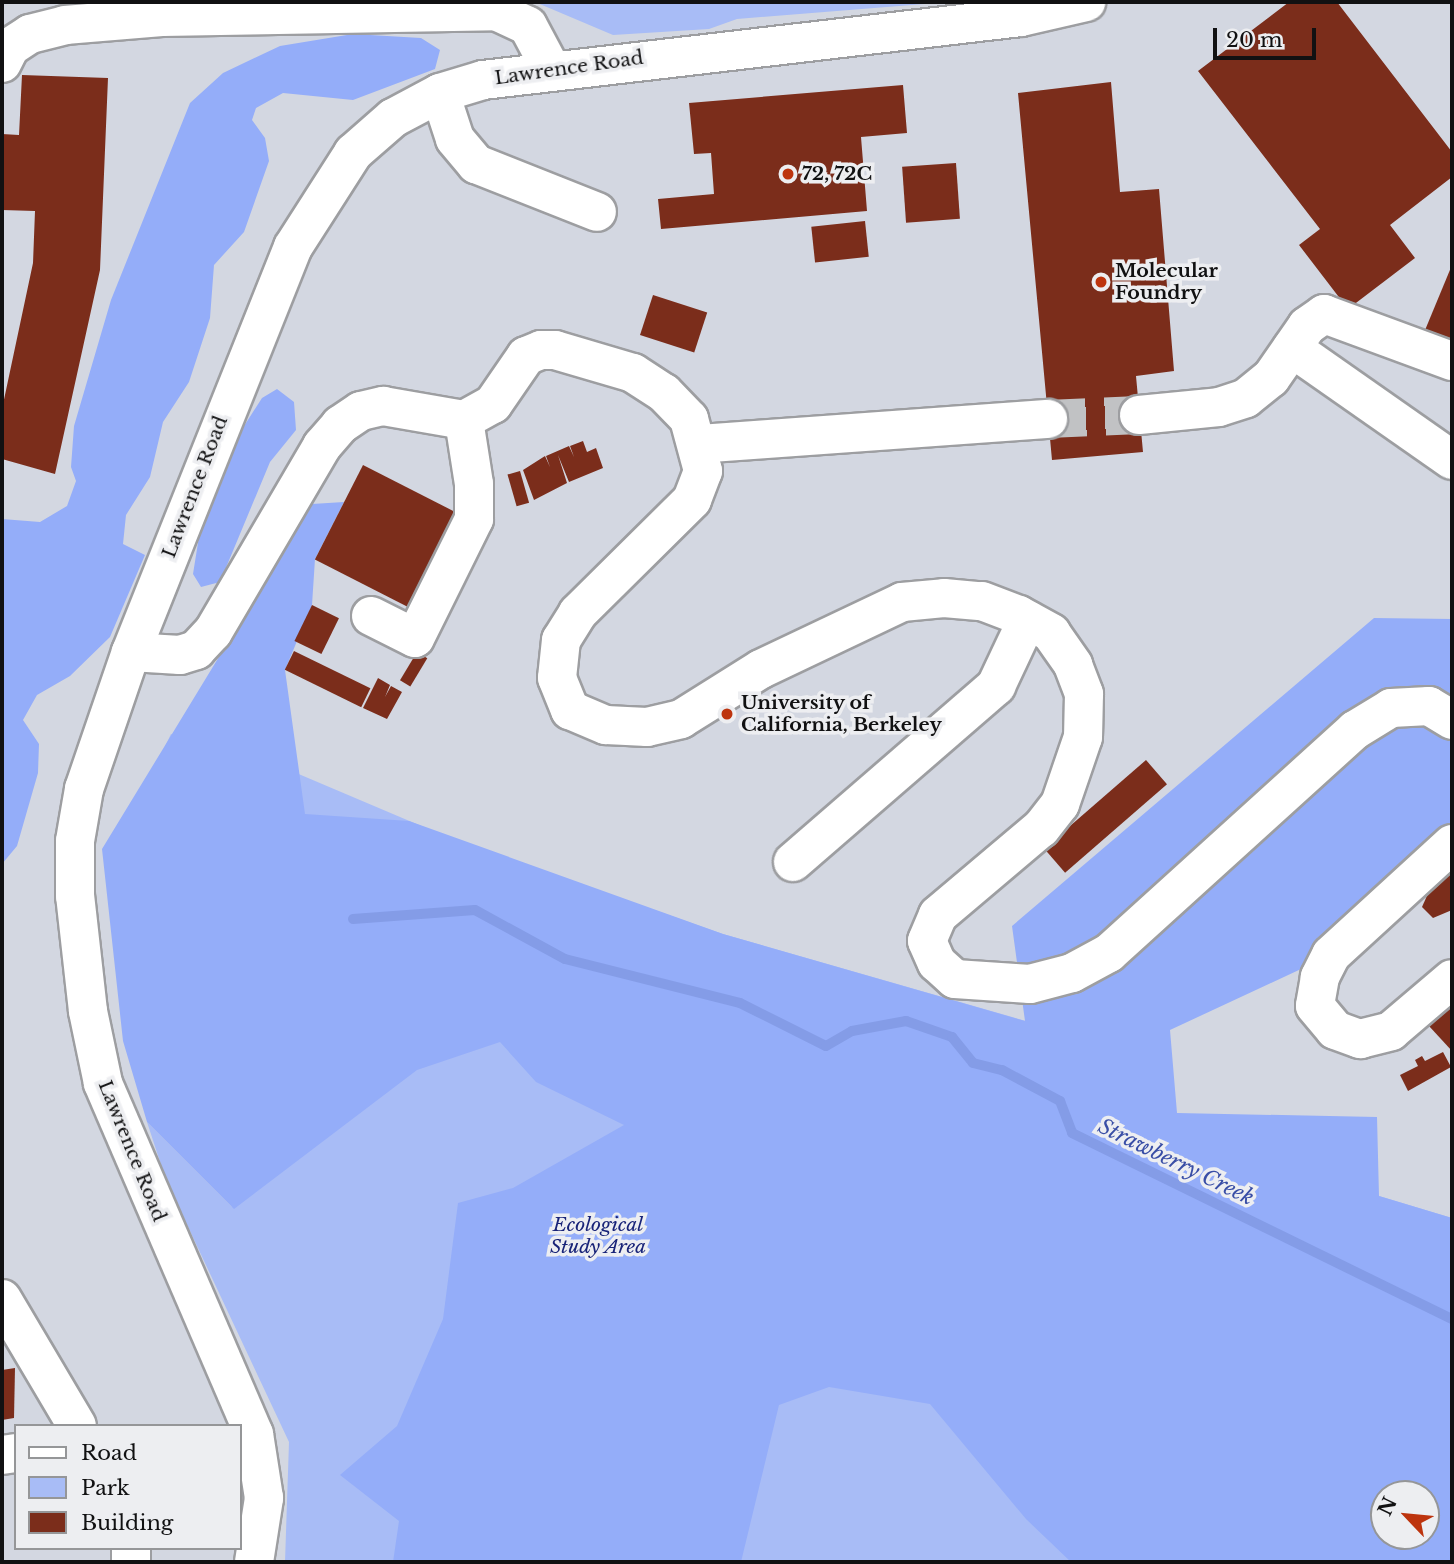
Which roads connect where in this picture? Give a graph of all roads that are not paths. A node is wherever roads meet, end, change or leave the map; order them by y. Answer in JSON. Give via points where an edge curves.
{"nodes":[{"id":1,"x":1086,"y":2,"type":"edge"},
{"id":2,"x":4,"y":50,"type":"edge"},
{"id":3,"x":551,"y":69,"type":"junction"},
{"id":4,"x":440,"y":93,"type":"junction"},
{"id":5,"x":597,"y":212,"type":"dead end"},
{"id":6,"x":1292,"y":348,"type":"junction"},
{"id":7,"x":1452,"y":361,"type":"edge"},
{"id":8,"x":1139,"y":415,"type":"tunnel mouth"},
{"id":9,"x":464,"y":419,"type":"junction"},
{"id":10,"x":1048,"y":419,"type":"tunnel mouth"},
{"id":11,"x":698,"y":444,"type":"junction"},
{"id":12,"x":1452,"y":460,"type":"edge"},
{"id":13,"x":371,"y":616,"type":"dead end"},
{"id":14,"x":1027,"y":620,"type":"junction"},
{"id":15,"x":131,"y":652,"type":"junction"},
{"id":16,"x":1452,"y":720,"type":"edge"},
{"id":17,"x":1452,"y":844,"type":"edge"},
{"id":18,"x":793,"y":862,"type":"dead end"},
{"id":19,"x":1452,"y":979,"type":"edge"},
{"id":20,"x":2,"y":1299,"type":"edge"},
{"id":21,"x":76,"y":1424,"type":"edge"},
{"id":22,"x":254,"y":1562,"type":"edge"}],
"edges":[{"from":1,"to":3,"type":"lane","name":"Lawrence Road","via":[[1021,18]]},
{"from":2,"to":3,"type":"lane","via":[[30,34],[65,25],[162,17],[496,10],[528,26]]},
{"from":3,"to":4,"type":"lane","name":"Lawrence Road","via":[[483,80]]},
{"from":4,"to":5,"type":"lane","via":[[455,139],[477,164]]},
{"from":4,"to":15,"type":"lane","name":"Lawrence Road","via":[[393,118],[353,153],[293,247]]},
{"from":6,"to":7,"type":"lane","via":[[1307,326],[1324,314]]},
{"from":6,"to":8,"type":"lane","via":[[1271,378],[1246,398],[1219,407]]},
{"from":6,"to":12,"type":"lane"},
{"from":9,"to":11,"type":"lane","via":[[493,404],[526,356],[541,349],[555,350],[633,373],[664,393],[689,419]]},
{"from":9,"to":13,"type":"lane","via":[[474,519],[415,638]]},
{"from":9,"to":15,"type":"lane","via":[[383,406],[361,411],[340,425],[322,446],[213,632],[196,650],[180,655]]},
{"from":10,"to":11,"type":"lane"},
{"from":11,"to":14,"type":"lane","via":[[703,471],[692,500],[578,613],[561,640],[557,678],[570,710],[606,725],[647,727],[681,719],[761,669],[902,602],[944,597],[982,601]]},
{"from":14,"to":16,"type":"lane","via":[[1051,634],[1073,665],[1084,694],[1083,737],[1073,778],[1041,828],[938,915],[927,941],[937,964],[955,979],[1030,984],[1072,973],[1109,953],[1355,730],[1391,708],[1429,706]]},
{"from":14,"to":18,"type":"lane","via":[[996,686]]},
{"from":15,"to":22,"type":"lane","name":"Lawrence Road","via":[[84,789],[75,841],[75,897],[88,1011],[103,1083],[124,1142],[254,1434],[264,1498]]},
{"from":17,"to":19,"type":"lane","via":[[1331,955],[1320,977],[1315,1006],[1335,1030],[1360,1039],[1391,1031]]},
{"from":20,"to":21,"type":"lane"}]}
